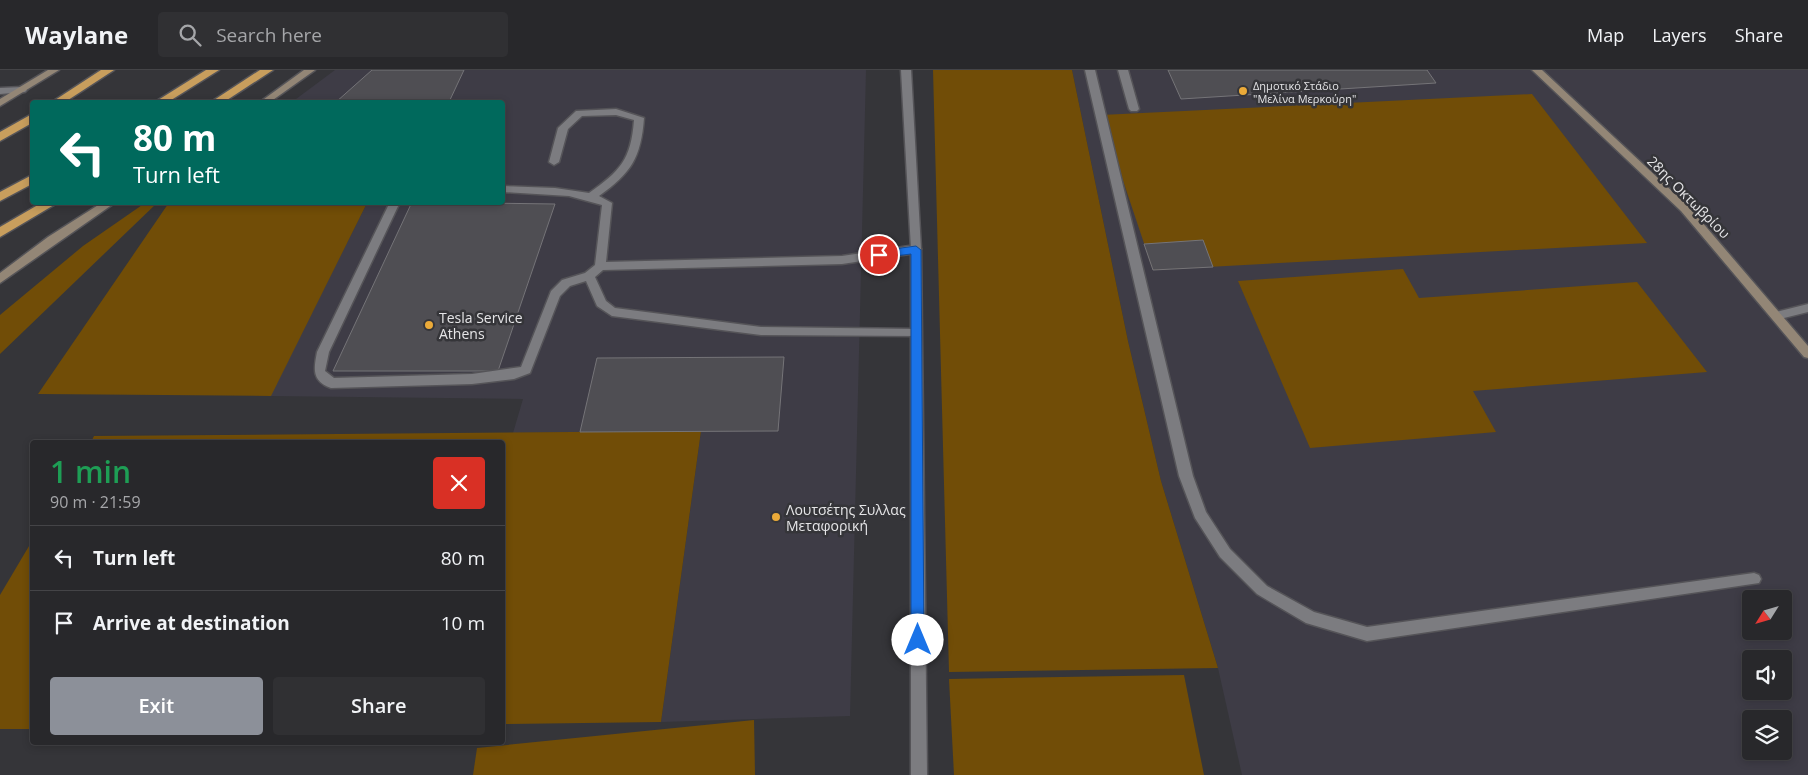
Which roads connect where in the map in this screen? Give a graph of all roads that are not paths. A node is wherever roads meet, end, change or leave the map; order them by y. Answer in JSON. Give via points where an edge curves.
{"nodes":[{"id":1,"x":54,"y":70,"type":"edge"},
{"id":2,"x":109,"y":70,"type":"edge"},
{"id":3,"x":214,"y":70,"type":"edge"},
{"id":4,"x":268,"y":70,"type":"edge"},
{"id":5,"x":310,"y":70,"type":"edge"},
{"id":6,"x":906,"y":70,"type":"edge"},
{"id":7,"x":1090,"y":70,"type":"edge"},
{"id":8,"x":1123,"y":70,"type":"edge"},
{"id":9,"x":1537,"y":70,"type":"edge"},
{"id":10,"x":0,"y":90,"type":"edge"},
{"id":11,"x":22,"y":90,"type":"junction"},
{"id":12,"x":61,"y":100,"type":"edge"},
{"id":13,"x":164,"y":100,"type":"edge"},
{"id":14,"x":220,"y":100,"type":"edge"},
{"id":15,"x":267,"y":100,"type":"edge"},
{"id":16,"x":0,"y":103,"type":"edge"},
{"id":17,"x":1134,"y":109,"type":"dead end"},
{"id":18,"x":30,"y":119,"type":"edge"},
{"id":19,"x":0,"y":137,"type":"edge"},
{"id":20,"x":554,"y":162,"type":"dead end"},
{"id":21,"x":30,"y":180,"type":"edge"},
{"id":22,"x":505,"y":189,"type":"edge"},
{"id":23,"x":592,"y":196,"type":"junction"},
{"id":24,"x":0,"y":197,"type":"edge"},
{"id":25,"x":48,"y":205,"type":"edge"},
{"id":26,"x":106,"y":205,"type":"edge"},
{"id":27,"x":394,"y":205,"type":"edge"},
{"id":28,"x":0,"y":233,"type":"edge"},
{"id":29,"x":52,"y":240,"type":"junction"},
{"id":30,"x":916,"y":250,"type":"junction"},
{"id":31,"x":600,"y":266,"type":"junction"},
{"id":32,"x":589,"y":276,"type":"junction"},
{"id":33,"x":0,"y":279,"type":"edge"},
{"id":34,"x":0,"y":289,"type":"edge"},
{"id":35,"x":1808,"y":308,"type":"edge"},
{"id":36,"x":1776,"y":316,"type":"junction"},
{"id":37,"x":915,"y":333,"type":"junction"},
{"id":38,"x":1808,"y":354,"type":"edge"},
{"id":39,"x":1754,"y":579,"type":"dead end"},
{"id":40,"x":919,"y":775,"type":"edge"}],
"edges":[{"from":1,"to":11,"type":"street"},
{"from":2,"to":12,"type":"highway"},
{"from":3,"to":13,"type":"highway"},
{"from":4,"to":14,"type":"highway"},
{"from":5,"to":15,"type":"street"},
{"from":6,"to":30,"type":"street"},
{"from":7,"to":39,"type":"street","via":[[1186,476],[1200,514],[1225,553],[1262,590],[1310,618],[1367,634]]},
{"from":8,"to":17,"type":"street"},
{"from":9,"to":36,"type":"street","name":"28ης Οκτωβρίου","via":[[1685,209]]},
{"from":10,"to":11,"type":"street"},
{"from":11,"to":16,"type":"street"},
{"from":18,"to":19,"type":"highway"},
{"from":20,"to":23,"type":"street","via":[[563,128],[579,113],[616,112],[639,118],[632,162],[616,179]]},
{"from":21,"to":24,"type":"highway"},
{"from":22,"to":23,"type":"street"},
{"from":23,"to":31,"type":"street","via":[[607,203]]},
{"from":25,"to":28,"type":"highway"},
{"from":26,"to":29,"type":"street"},
{"from":27,"to":32,"type":"street","via":[[323,352],[319,372],[331,383],[472,379],[526,370],[555,294],[566,283]]},
{"from":29,"to":33,"type":"street"},
{"from":29,"to":34,"type":"street"},
{"from":30,"to":31,"type":"street","via":[[842,260]]},
{"from":30,"to":37,"type":"street"},
{"from":31,"to":32,"type":"street"},
{"from":32,"to":37,"type":"street","via":[[601,303],[612,312],[761,331]]},
{"from":35,"to":36,"type":"street"},
{"from":36,"to":38,"type":"street","name":"28ης Οκτωβρίου"},
{"from":37,"to":40,"type":"street"}]}
